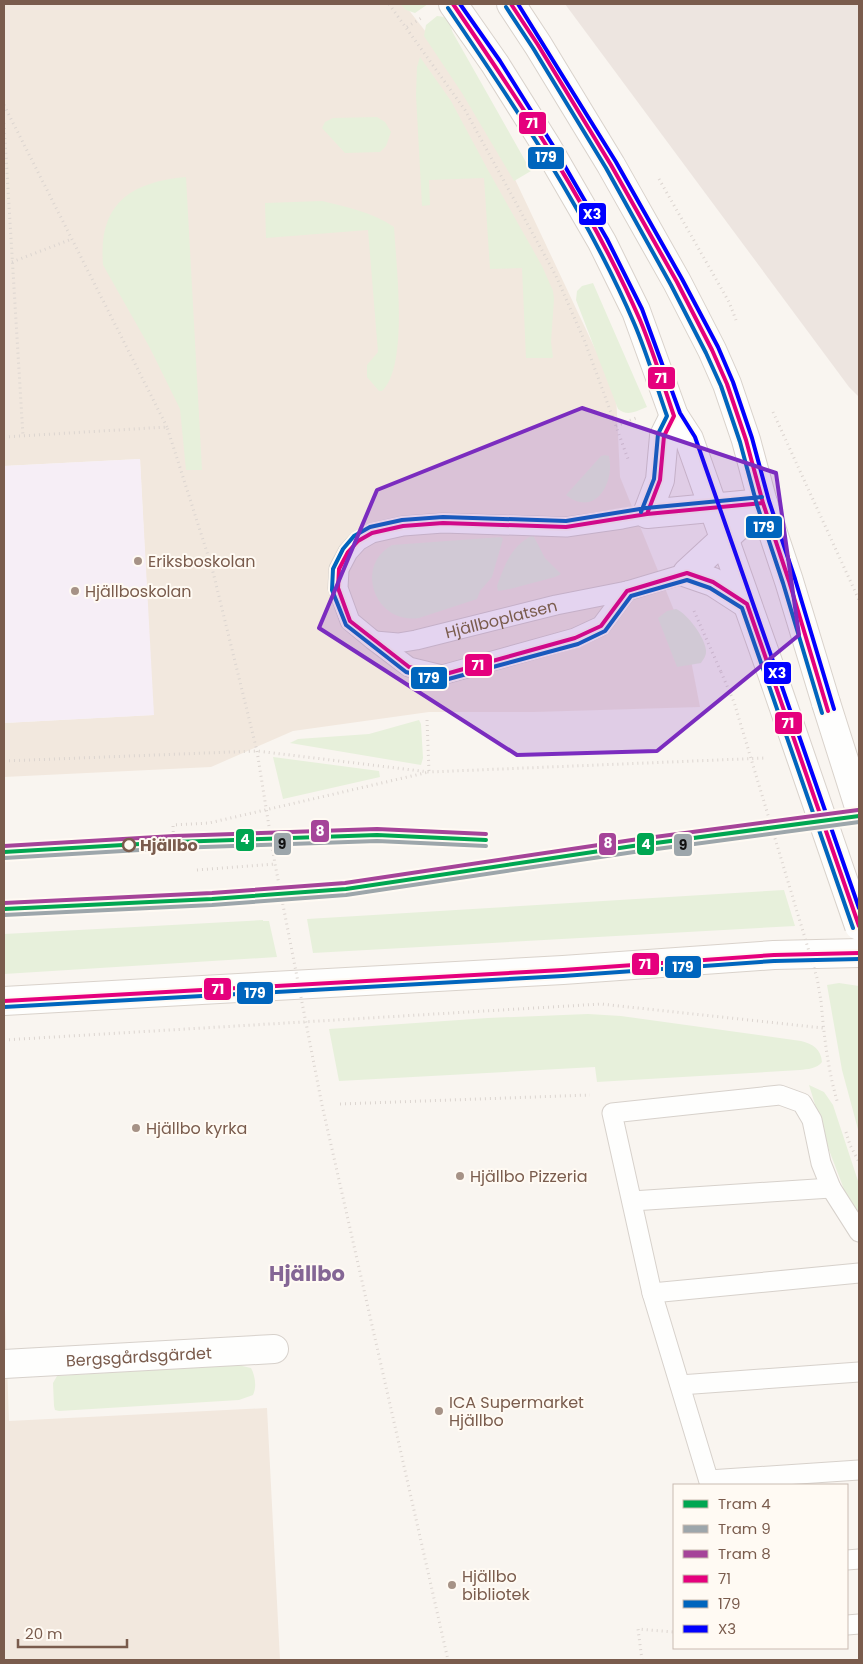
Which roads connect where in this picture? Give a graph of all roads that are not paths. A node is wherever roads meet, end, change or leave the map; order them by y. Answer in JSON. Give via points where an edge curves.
{"nodes":[{"id":1,"x":453,"y":4,"type":"edge"},
{"id":2,"x":511,"y":4,"type":"edge"},
{"id":3,"x":674,"y":416,"type":"junction"},
{"id":4,"x":763,"y":503,"type":"junction"},
{"id":5,"x":713,"y":508,"type":"junction"},
{"id":6,"x":647,"y":514,"type":"junction"},
{"id":7,"x":724,"y":540,"type":"junction"},
{"id":8,"x":679,"y":576,"type":"junction"},
{"id":9,"x":627,"y":591,"type":"junction"},
{"id":10,"x":747,"y":604,"type":"junction"},
{"id":11,"x":374,"y":640,"type":"junction"},
{"id":12,"x":859,"y":806,"type":"edge"},
{"id":13,"x":859,"y":926,"type":"edge"},
{"id":14,"x":859,"y":953,"type":"edge"},
{"id":15,"x":4,"y":1000,"type":"edge"},
{"id":16,"x":831,"y":1188,"type":"junction"},
{"id":17,"x":632,"y":1201,"type":"junction"},
{"id":18,"x":859,"y":1232,"type":"edge"},
{"id":19,"x":859,"y":1273,"type":"edge"},
{"id":20,"x":652,"y":1294,"type":"junction"},
{"id":21,"x":274,"y":1349,"type":"dead end"},
{"id":22,"x":4,"y":1364,"type":"edge"},
{"id":23,"x":859,"y":1372,"type":"edge"},
{"id":24,"x":680,"y":1385,"type":"junction"},
{"id":25,"x":859,"y":1470,"type":"edge"},
{"id":26,"x":709,"y":1483,"type":"edge"}],
"edges":[{"from":1,"to":3,"type":"main road","via":[[547,147],[602,242],[636,311]]},
{"from":2,"to":4,"type":"main road","via":[[611,166],[712,350],[746,440]]},
{"from":3,"to":5,"type":"main road","via":[[689,439]]},
{"from":3,"to":6,"type":"main road","via":[[664,436],[660,480]]},
{"from":4,"to":5,"type":"main road"},
{"from":4,"to":7,"type":"main road","name":"Hjällboplatsen"},
{"from":4,"to":12,"type":"main road","bridge":true},
{"from":5,"to":6,"type":"main road"},
{"from":5,"to":7,"type":"main road"},
{"from":6,"to":11,"type":"lane","via":[[566,527],[443,523],[402,526],[372,533],[348,552],[340,569],[338,588],[350,621]]},
{"from":7,"to":8,"type":"main road","name":"Hjällboplatsen"},
{"from":7,"to":10,"type":"main road"},
{"from":8,"to":9,"type":"lane","name":"Hjällboplatsen"},
{"from":8,"to":10,"type":"main road","via":[[713,582]]},
{"from":9,"to":11,"type":"lane","name":"Hjällboplatsen","via":[[556,604],[416,640],[398,643]]},
{"from":9,"to":11,"type":"lane","via":[[601,626],[575,638],[442,675],[409,667]]},
{"from":10,"to":13,"type":"main road","bridge":true},
{"from":14,"to":15,"type":"main road","via":[[774,955]]},
{"from":16,"to":17,"type":"lane"},
{"from":16,"to":17,"type":"lane","via":[[821,1163],[812,1120],[802,1103],[780,1096],[612,1113]]},
{"from":16,"to":18,"type":"lane"},
{"from":17,"to":20,"type":"lane"},
{"from":19,"to":20,"type":"lane"},
{"from":20,"to":24,"type":"lane"},
{"from":21,"to":22,"type":"main road","name":"Bergsgårdsgärdet"},
{"from":23,"to":24,"type":"lane"},
{"from":24,"to":26,"type":"lane"},
{"from":25,"to":26,"type":"lane"}]}
